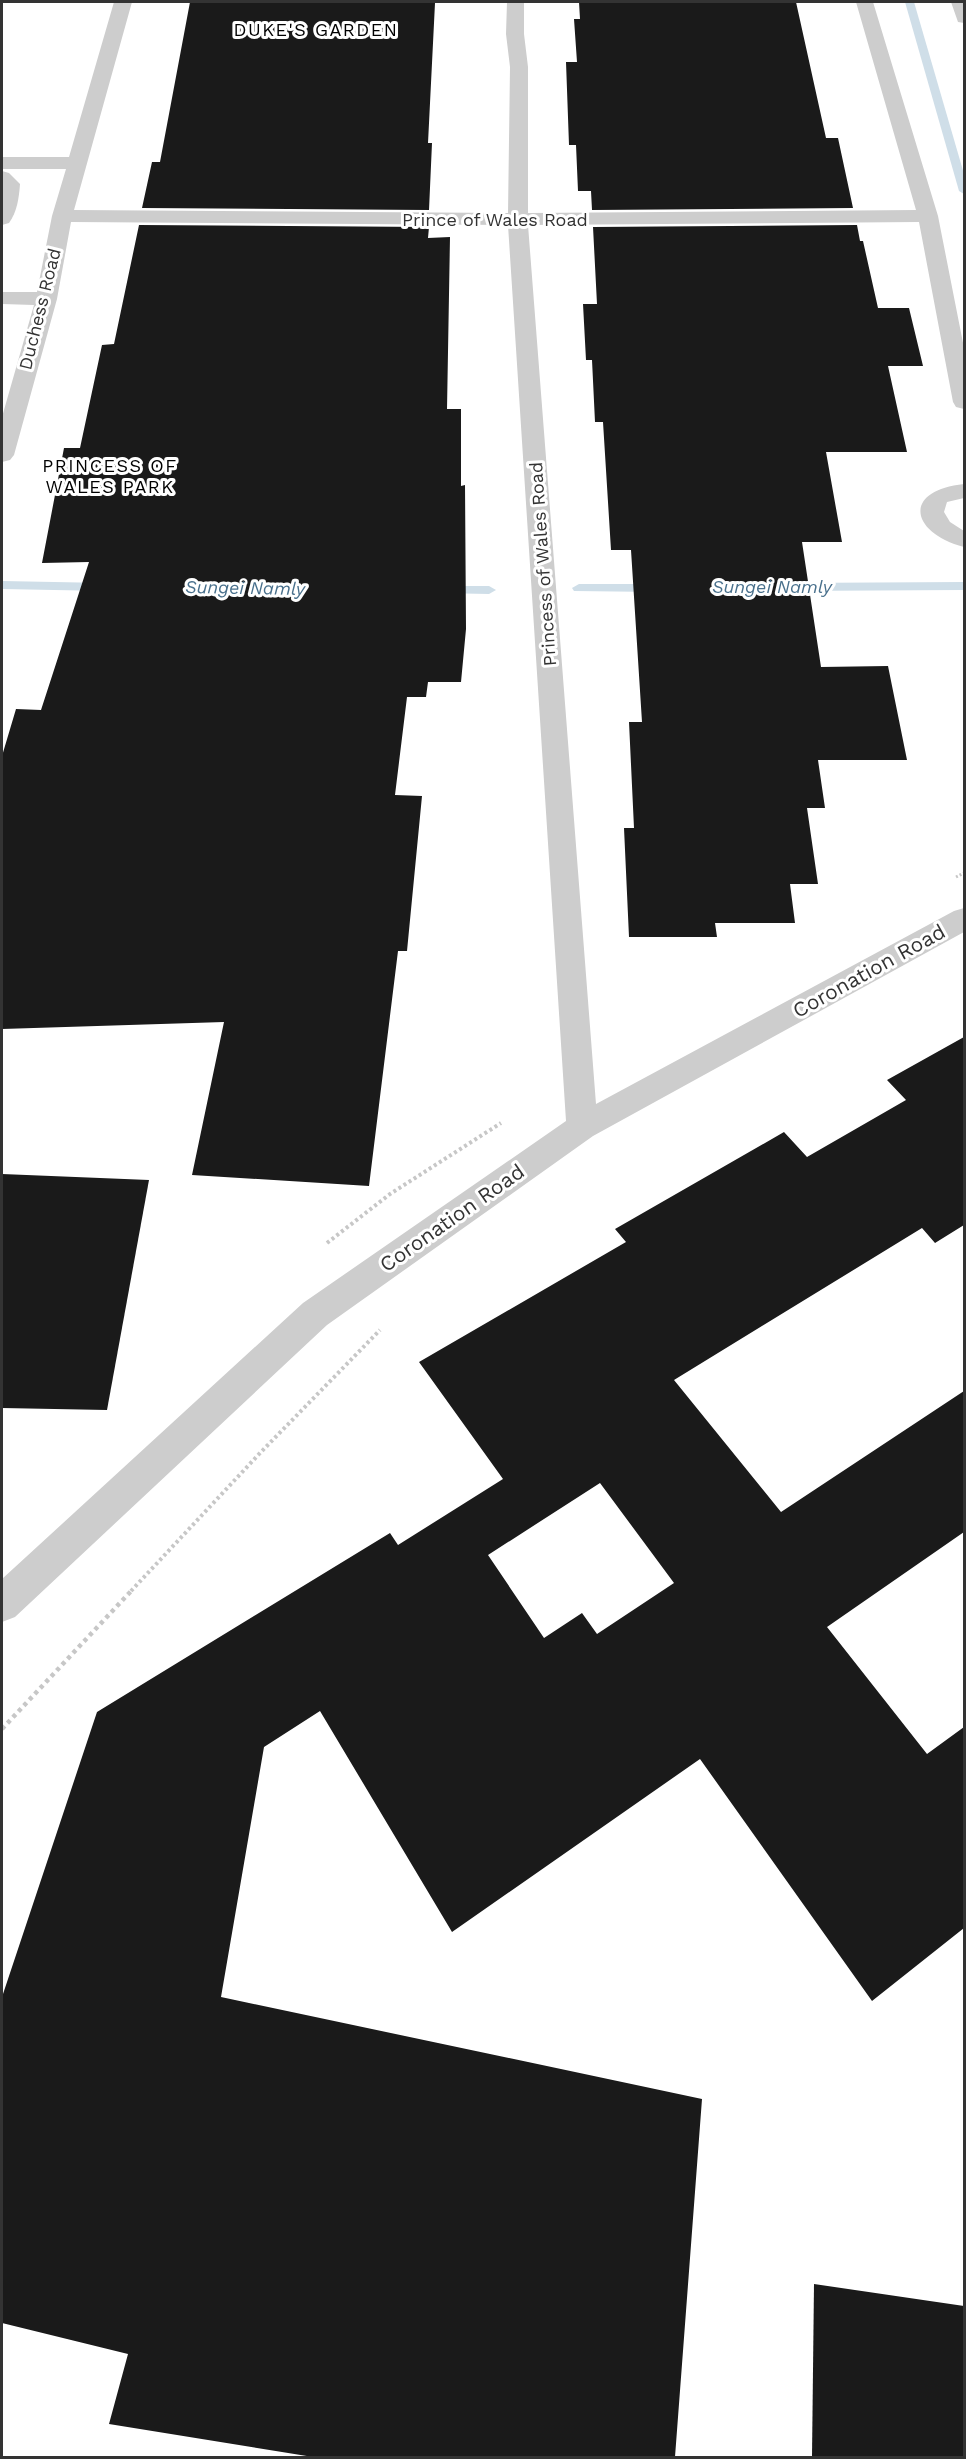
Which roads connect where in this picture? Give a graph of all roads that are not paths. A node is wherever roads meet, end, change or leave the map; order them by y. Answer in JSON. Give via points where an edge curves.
{"nodes":[{"id":1,"x":123,"y":2,"type":"edge"},
{"id":2,"x":516,"y":2,"type":"edge"},
{"id":3,"x":865,"y":2,"type":"edge"},
{"id":4,"x":958,"y":2,"type":"edge"},
{"id":5,"x":964,"y":18,"type":"edge"},
{"id":6,"x":2,"y":163,"type":"edge"},
{"id":7,"x":78,"y":163,"type":"junction"},
{"id":8,"x":2,"y":177,"type":"edge"},
{"id":9,"x":62,"y":216,"type":"junction"},
{"id":10,"x":928,"y":216,"type":"junction"},
{"id":11,"x":2,"y":219,"type":"edge"},
{"id":12,"x":518,"y":220,"type":"junction"},
{"id":13,"x":2,"y":298,"type":"edge"},
{"id":14,"x":46,"y":299,"type":"junction"},
{"id":15,"x":964,"y":402,"type":"edge"},
{"id":16,"x":5,"y":429,"type":"edge"},
{"id":17,"x":2,"y":455,"type":"edge"},
{"id":18,"x":964,"y":491,"type":"edge"},
{"id":19,"x":964,"y":539,"type":"edge"},
{"id":20,"x":964,"y":919,"type":"edge"},
{"id":21,"x":582,"y":1127,"type":"junction"},
{"id":22,"x":2,"y":1605,"type":"edge"}],
"edges":[{"from":1,"to":7,"type":"street","name":"Duchess Road"},
{"from":2,"to":12,"type":"street","name":"Princess of Wales Road"},
{"from":3,"to":10,"type":"street"},
{"from":4,"to":5,"type":"street"},
{"from":6,"to":7,"type":"street"},
{"from":7,"to":9,"type":"street","name":"Duchess Road"},
{"from":8,"to":11,"type":"street","via":[[10,184],[10,191]]},
{"from":9,"to":12,"type":"street","name":"Prince of Wales Road"},
{"from":9,"to":14,"type":"street","name":"Duchess Road"},
{"from":10,"to":12,"type":"street","name":"Prince of Wales Road"},
{"from":10,"to":15,"type":"street"},
{"from":12,"to":21,"type":"street","name":"Princess of Wales Road"},
{"from":13,"to":14,"type":"street"},
{"from":14,"to":16,"type":"street","name":"Duchess Road"},
{"from":16,"to":17,"type":"street","name":"Duchess Road"},
{"from":18,"to":19,"type":"street","via":[[937,499],[931,515],[936,524]]},
{"from":20,"to":21,"type":"street","name":"Coronation Road"},
{"from":21,"to":22,"type":"street","name":"Coronation Road","via":[[315,1314]]}]}
